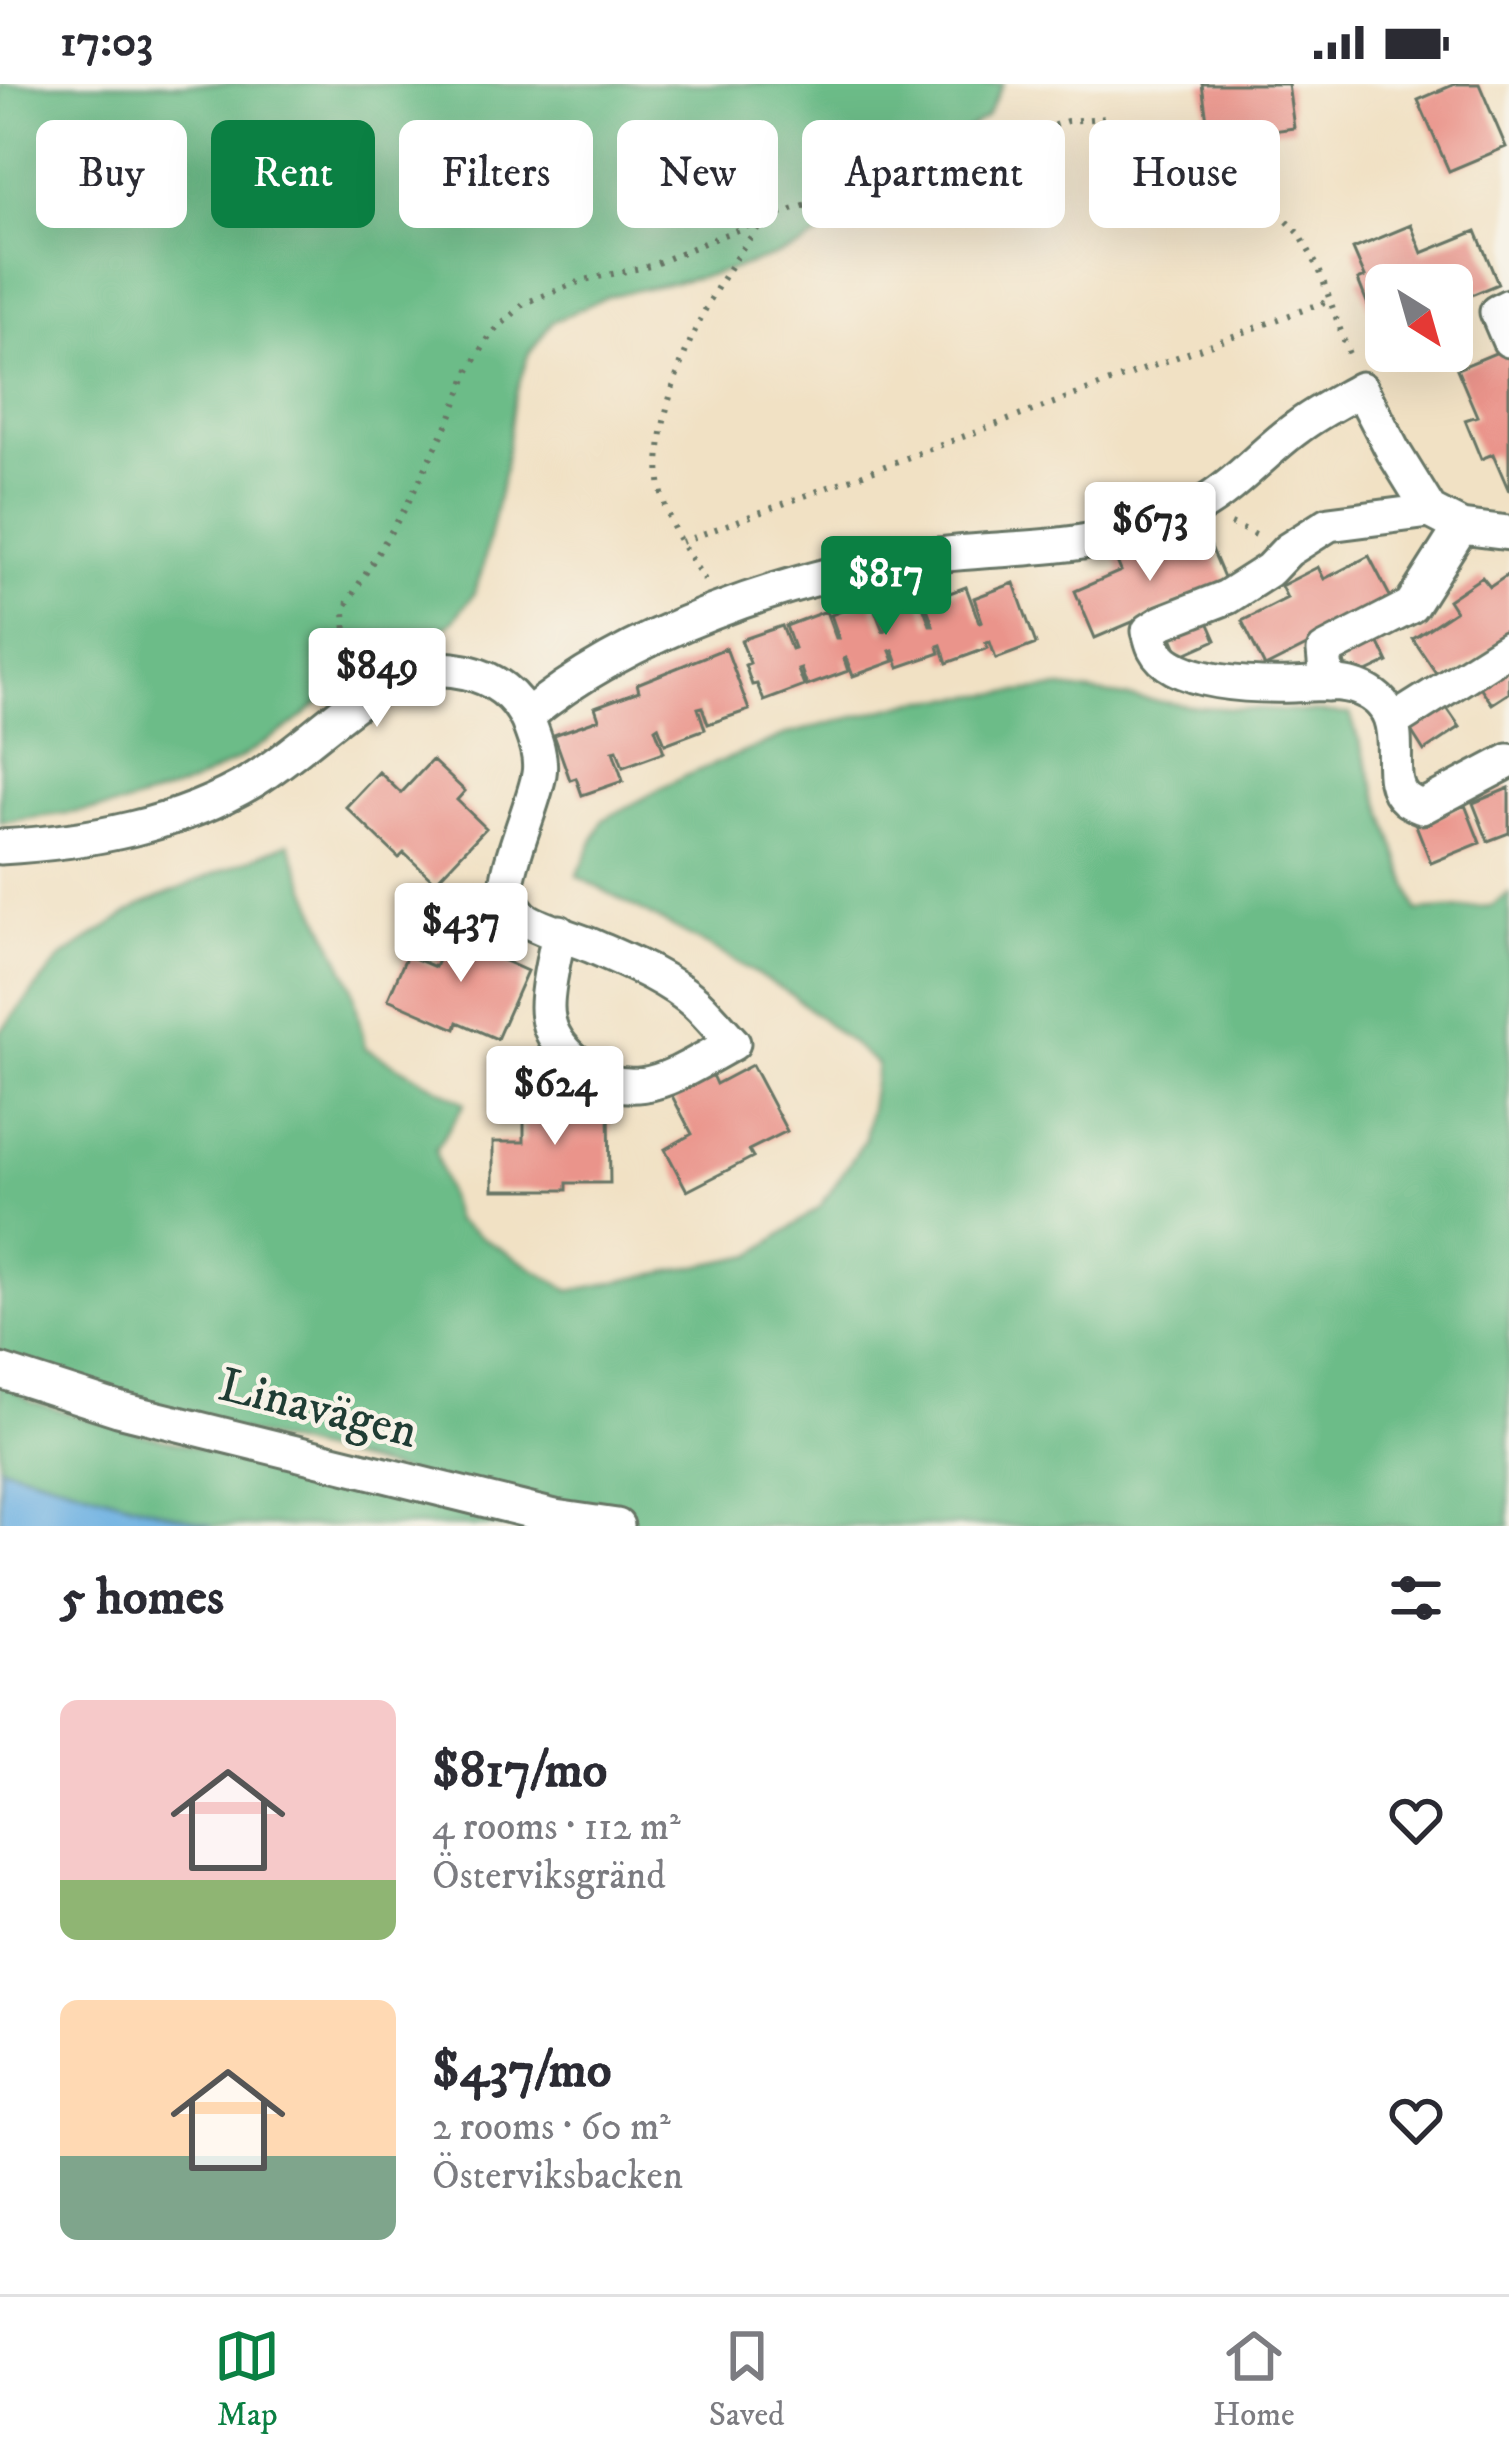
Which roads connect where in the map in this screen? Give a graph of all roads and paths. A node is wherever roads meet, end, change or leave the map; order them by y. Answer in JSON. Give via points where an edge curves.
{"nodes":[{"id":1,"x":778,"y":215,"type":"edge"},
{"id":2,"x":744,"y":228,"type":"edge"},
{"id":3,"x":758,"y":228,"type":"edge"},
{"id":4,"x":1330,"y":300,"type":"junction"},
{"id":5,"x":1509,"y":306,"type":"edge"},
{"id":6,"x":1509,"y":340,"type":"edge"},
{"id":7,"x":1361,"y":389,"type":"junction"},
{"id":8,"x":1196,"y":508,"type":"junction"},
{"id":9,"x":1430,"y":511,"type":"junction"},
{"id":10,"x":1461,"y":527,"type":"junction"},
{"id":11,"x":1509,"y":533,"type":"edge"},
{"id":12,"x":681,"y":542,"type":"junction"},
{"id":13,"x":1288,"y":550,"type":"junction"},
{"id":14,"x":729,"y":607,"type":"junction"},
{"id":15,"x":1509,"y":648,"type":"edge"},
{"id":16,"x":360,"y":671,"type":"dead end"},
{"id":17,"x":1327,"y":684,"type":"junction"},
{"id":18,"x":526,"y":718,"type":"junction"},
{"id":19,"x":1392,"y":722,"type":"junction"},
{"id":20,"x":1509,"y":761,"type":"edge"},
{"id":21,"x":0,"y":848,"type":"edge"},
{"id":22,"x":559,"y":932,"type":"junction"},
{"id":23,"x":0,"y":1371,"type":"edge"},
{"id":24,"x":617,"y":1526,"type":"edge"}],
"edges":[{"from":1,"to":4,"type":"path","via":[[1066,121],[1106,118],[1258,192],[1299,233]]},
{"from":2,"to":16,"type":"path","via":[[525,303],[490,334],[406,507],[345,608],[346,640]]},
{"from":3,"to":12,"type":"path","via":[[728,271],[667,398],[661,487]]},
{"from":4,"to":7,"type":"path"},
{"from":4,"to":12,"type":"path"},
{"from":5,"to":6,"type":"street","via":[[1497,312]]},
{"from":7,"to":8,"type":"street","via":[[1298,427]]},
{"from":7,"to":9,"type":"street"},
{"from":8,"to":13,"type":"path"},
{"from":8,"to":14,"type":"street","via":[[1109,537],[869,566]]},
{"from":9,"to":10,"type":"street"},
{"from":9,"to":13,"type":"street","via":[[1329,524]]},
{"from":10,"to":11,"type":"street"},
{"from":10,"to":17,"type":"street","via":[[1412,606],[1324,651]]},
{"from":12,"to":14,"type":"path"},
{"from":13,"to":17,"type":"street","via":[[1226,597],[1149,631],[1156,653],[1188,675],[1251,687]]},
{"from":14,"to":18,"type":"street","via":[[603,666]]},
{"from":15,"to":19,"type":"street"},
{"from":17,"to":19,"type":"street","via":[[1359,688]]},
{"from":18,"to":21,"type":"street","via":[[503,688],[478,675],[424,669],[373,690],[254,780],[198,808],[128,831]]},
{"from":18,"to":22,"type":"street","via":[[541,769],[508,872],[508,896],[525,919]]},
{"from":19,"to":20,"type":"street","via":[[1394,779],[1403,798],[1423,807]]},
{"from":22,"to":22,"type":"street","via":[[660,978],[734,1043],[664,1081],[630,1087],[598,1077],[553,1037],[547,1010]]},
{"from":23,"to":24,"type":"street","name":"Linavägen","via":[[118,1409]]}]}
